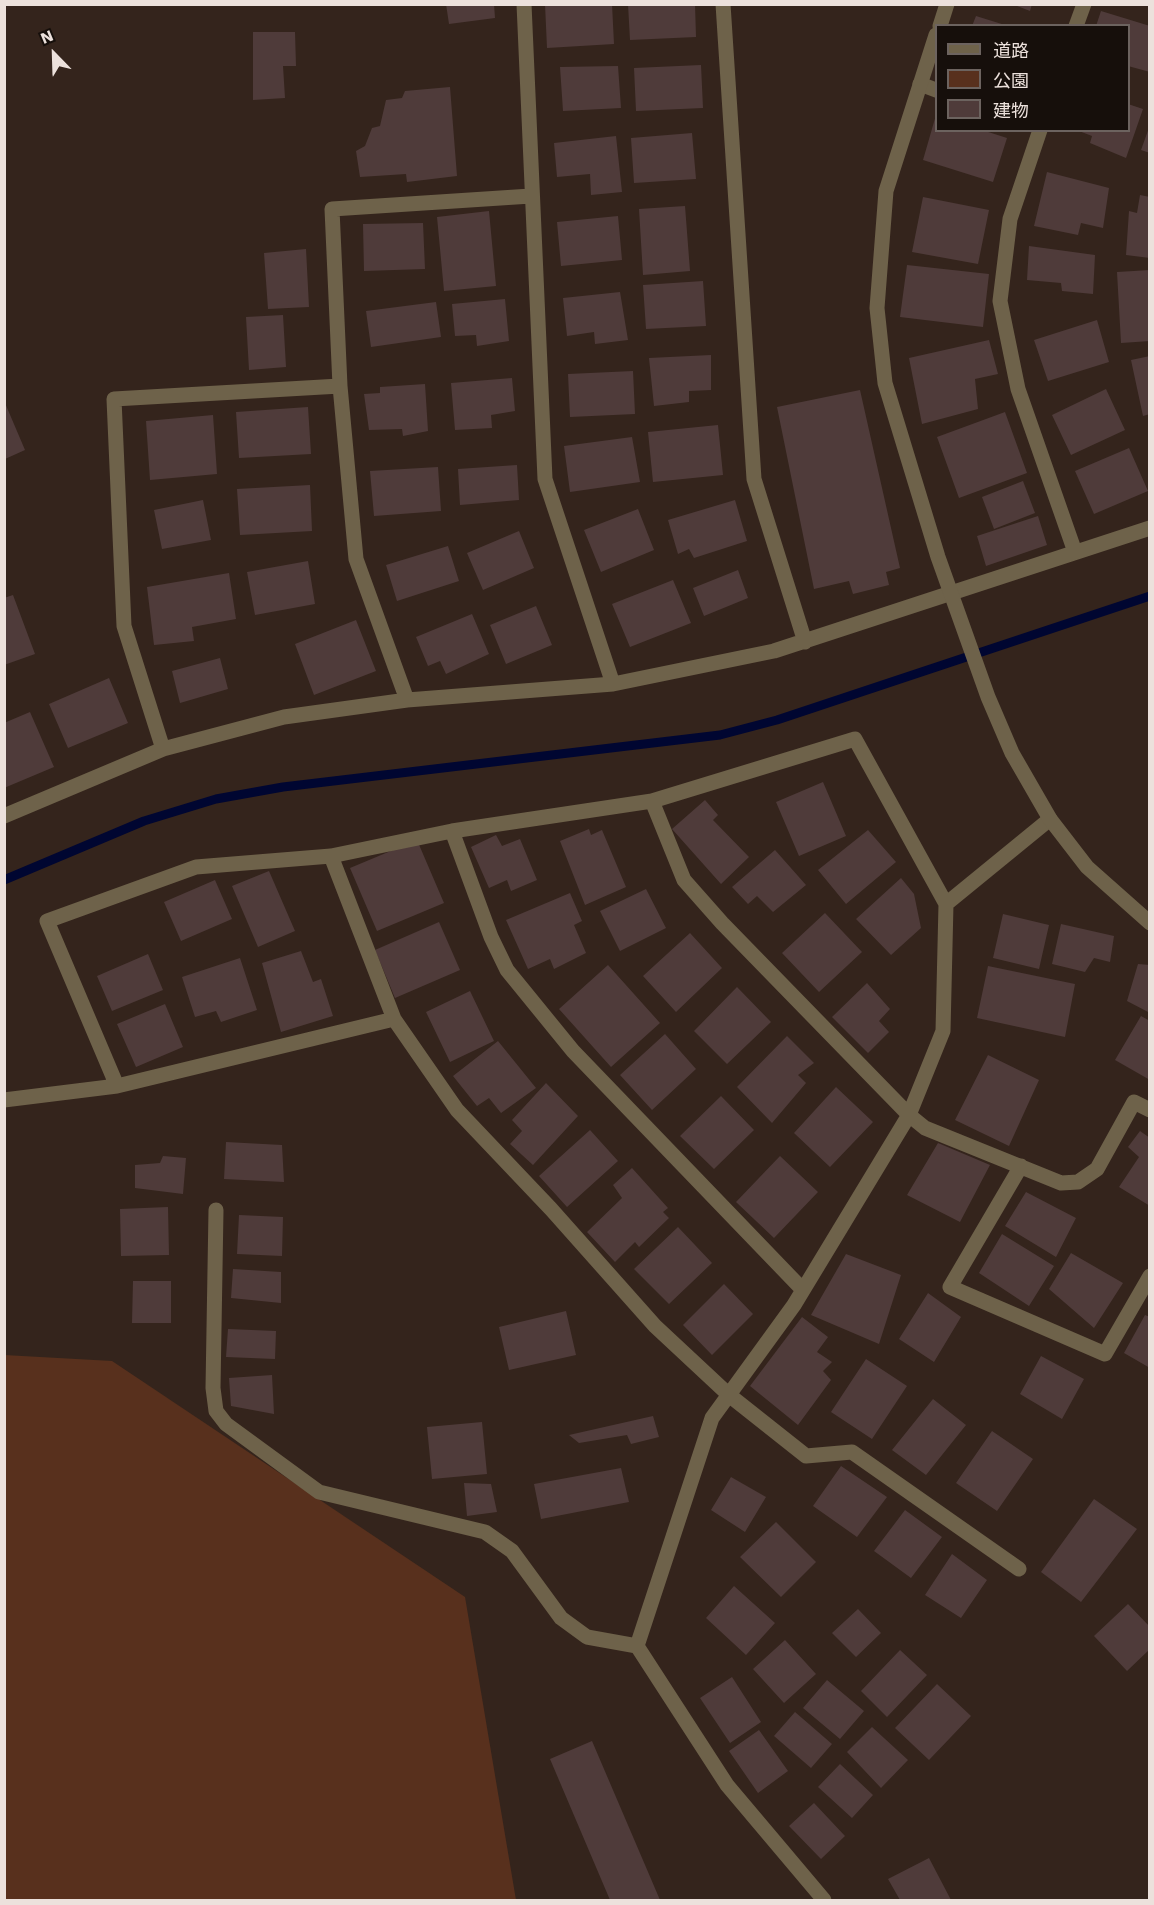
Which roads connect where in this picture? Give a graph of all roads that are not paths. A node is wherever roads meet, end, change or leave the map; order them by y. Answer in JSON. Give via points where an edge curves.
{"nodes":[{"id":1,"x":525,"y":4,"type":"edge"},
{"id":2,"x":723,"y":4,"type":"edge"},
{"id":3,"x":947,"y":4,"type":"edge"},
{"id":4,"x":1084,"y":4,"type":"edge"},
{"id":5,"x":941,"y":24,"type":"edge"},
{"id":6,"x":1077,"y":24,"type":"edge"},
{"id":7,"x":935,"y":38,"type":"edge"},
{"id":8,"x":920,"y":84,"type":"junction"},
{"id":9,"x":935,"y":90,"type":"edge"},
{"id":10,"x":1039,"y":132,"type":"edge"},
{"id":11,"x":531,"y":195,"type":"junction"},
{"id":12,"x":340,"y":386,"type":"junction"},
{"id":13,"x":1149,"y":528,"type":"edge"},
{"id":14,"x":1075,"y":552,"type":"junction"},
{"id":15,"x":953,"y":594,"type":"junction"},
{"id":16,"x":805,"y":642,"type":"junction"},
{"id":17,"x":613,"y":684,"type":"junction"},
{"id":18,"x":406,"y":700,"type":"junction"},
{"id":19,"x":163,"y":749,"type":"junction"},
{"id":20,"x":652,"y":801,"type":"junction"},
{"id":21,"x":4,"y":816,"type":"edge"},
{"id":22,"x":1050,"y":819,"type":"junction"},
{"id":23,"x":452,"y":831,"type":"junction"},
{"id":24,"x":331,"y":856,"type":"junction"},
{"id":25,"x":946,"y":904,"type":"junction"},
{"id":26,"x":1149,"y":923,"type":"edge"},
{"id":27,"x":394,"y":1019,"type":"junction"},
{"id":28,"x":117,"y":1086,"type":"junction"},
{"id":29,"x":4,"y":1100,"type":"edge"},
{"id":30,"x":1149,"y":1110,"type":"edge"},
{"id":31,"x":909,"y":1115,"type":"junction"},
{"id":32,"x":1022,"y":1166,"type":"junction"},
{"id":33,"x":216,"y":1210,"type":"dead end"},
{"id":34,"x":1149,"y":1276,"type":"edge"},
{"id":35,"x":803,"y":1290,"type":"junction"},
{"id":36,"x":729,"y":1395,"type":"junction"},
{"id":37,"x":1019,"y":1569,"type":"dead end"},
{"id":38,"x":637,"y":1646,"type":"junction"},
{"id":39,"x":824,"y":1900,"type":"edge"}],
"edges":[{"from":1,"to":11,"type":"street"},
{"from":2,"to":16,"type":"street","via":[[754,479]]},
{"from":3,"to":5,"type":"street"},
{"from":4,"to":6,"type":"street"},
{"from":7,"to":8,"type":"street"},
{"from":8,"to":9,"type":"street"},
{"from":8,"to":15,"type":"street","via":[[886,191],[877,308],[885,383]]},
{"from":10,"to":14,"type":"street","via":[[1010,219],[1000,302],[1018,389]]},
{"from":11,"to":12,"type":"street","via":[[332,209]]},
{"from":11,"to":17,"type":"street","via":[[545,479]]},
{"from":12,"to":18,"type":"street","via":[[356,559]]},
{"from":12,"to":19,"type":"street","via":[[114,399],[124,626]]},
{"from":13,"to":14,"type":"street"},
{"from":14,"to":15,"type":"street"},
{"from":15,"to":16,"type":"street"},
{"from":15,"to":22,"type":"street","via":[[988,697],[1012,753]]},
{"from":16,"to":17,"type":"street"},
{"from":17,"to":18,"type":"street"},
{"from":18,"to":19,"type":"street","via":[[284,717]]},
{"from":19,"to":21,"type":"street"},
{"from":20,"to":23,"type":"street"},
{"from":20,"to":25,"type":"street","via":[[855,739]]},
{"from":20,"to":31,"type":"street","via":[[684,880]]},
{"from":22,"to":25,"type":"street"},
{"from":22,"to":26,"type":"street","via":[[1087,867]]},
{"from":23,"to":24,"type":"street"},
{"from":23,"to":35,"type":"street","via":[[507,970],[573,1051]]},
{"from":24,"to":27,"type":"street"},
{"from":24,"to":28,"type":"street","via":[[196,867],[47,921]]},
{"from":25,"to":31,"type":"street","via":[[943,1031]]},
{"from":27,"to":28,"type":"street"},
{"from":27,"to":36,"type":"street","via":[[457,1110],[655,1326]]},
{"from":28,"to":29,"type":"street"},
{"from":30,"to":32,"type":"street","via":[[1134,1102],[1096,1169],[1078,1182],[1060,1184]]},
{"from":31,"to":32,"type":"street","via":[[925,1128]]},
{"from":31,"to":35,"type":"street"},
{"from":32,"to":34,"type":"street","via":[[950,1287],[1105,1354]]},
{"from":33,"to":38,"type":"street","via":[[213,1388],[216,1411],[226,1424],[319,1492],[485,1532],[512,1551],[561,1618],[587,1637]]},
{"from":35,"to":36,"type":"street"},
{"from":36,"to":37,"type":"street","via":[[806,1456],[852,1452]]},
{"from":36,"to":38,"type":"street","via":[[712,1418]]},
{"from":38,"to":39,"type":"street","via":[[727,1785]]}]}
